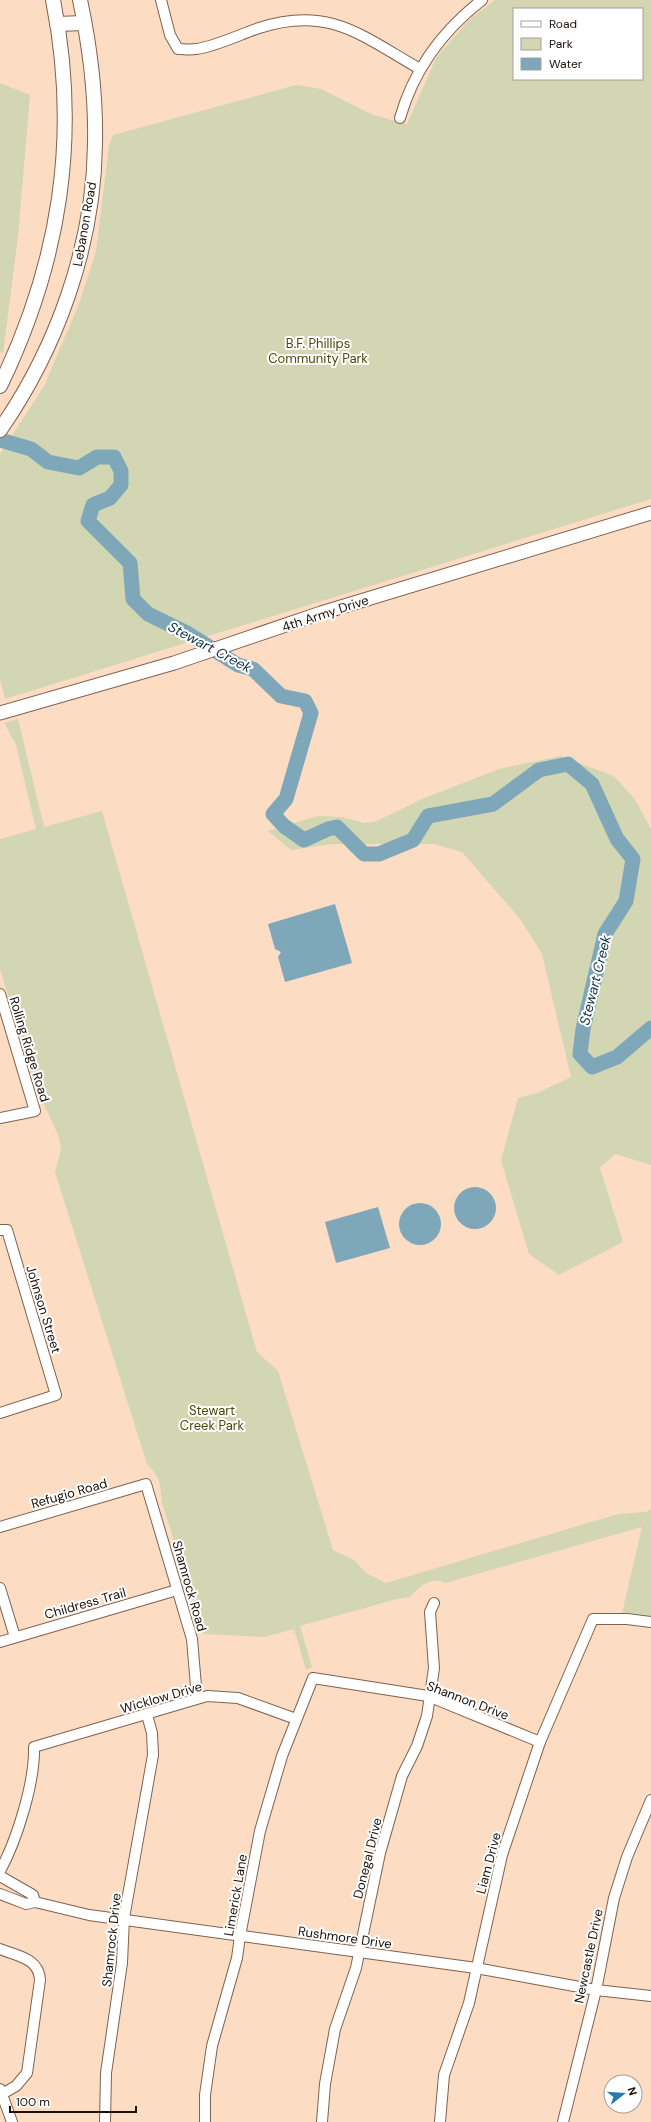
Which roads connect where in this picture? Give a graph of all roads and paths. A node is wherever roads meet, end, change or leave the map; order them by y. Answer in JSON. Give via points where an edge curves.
{"nodes":[{"id":1,"x":53,"y":0,"type":"edge"},
{"id":2,"x":80,"y":0,"type":"edge"},
{"id":3,"x":160,"y":0,"type":"edge"},
{"id":4,"x":482,"y":0,"type":"edge"},
{"id":5,"x":84,"y":23,"type":"junction"},
{"id":6,"x":57,"y":24,"type":"junction"},
{"id":7,"x":420,"y":69,"type":"junction"},
{"id":8,"x":400,"y":118,"type":"dead end"},
{"id":9,"x":0,"y":386,"type":"edge"},
{"id":10,"x":0,"y":430,"type":"edge"},
{"id":11,"x":651,"y":512,"type":"edge"},
{"id":12,"x":0,"y":713,"type":"edge"},
{"id":13,"x":0,"y":994,"type":"edge"},
{"id":14,"x":2,"y":1006,"type":"edge"},
{"id":15,"x":0,"y":1118,"type":"edge"},
{"id":16,"x":3,"y":1230,"type":"edge"},
{"id":17,"x":0,"y":1413,"type":"edge"},
{"id":18,"x":146,"y":1484,"type":"joint"},
{"id":19,"x":0,"y":1527,"type":"edge"},
{"id":20,"x":0,"y":1588,"type":"edge"},
{"id":21,"x":177,"y":1590,"type":"junction"},
{"id":22,"x":434,"y":1603,"type":"dead end"},
{"id":23,"x":651,"y":1622,"type":"edge"},
{"id":24,"x":15,"y":1637,"type":"junction"},
{"id":25,"x":0,"y":1642,"type":"edge"},
{"id":26,"x":313,"y":1678,"type":"joint"},
{"id":27,"x":428,"y":1696,"type":"junction"},
{"id":28,"x":197,"y":1698,"type":"junction"},
{"id":29,"x":147,"y":1715,"type":"junction"},
{"id":30,"x":296,"y":1719,"type":"junction"},
{"id":31,"x":540,"y":1742,"type":"junction"},
{"id":32,"x":651,"y":1800,"type":"edge"},
{"id":33,"x":0,"y":1871,"type":"edge"},
{"id":34,"x":0,"y":1876,"type":"edge"},
{"id":35,"x":0,"y":1894,"type":"edge"},
{"id":36,"x":35,"y":1902,"type":"junction"},
{"id":37,"x":124,"y":1918,"type":"junction"},
{"id":38,"x":240,"y":1936,"type":"junction"},
{"id":39,"x":0,"y":1949,"type":"edge"},
{"id":40,"x":358,"y":1952,"type":"junction"},
{"id":41,"x":476,"y":1968,"type":"junction"},
{"id":42,"x":596,"y":1990,"type":"junction"},
{"id":43,"x":651,"y":1996,"type":"edge"},
{"id":44,"x":1,"y":2091,"type":"edge"},
{"id":45,"x":12,"y":2122,"type":"edge"},
{"id":46,"x":105,"y":2122,"type":"edge"},
{"id":47,"x":205,"y":2122,"type":"edge"},
{"id":48,"x":322,"y":2122,"type":"edge"},
{"id":49,"x":440,"y":2122,"type":"edge"},
{"id":50,"x":563,"y":2122,"type":"edge"}],
"edges":[{"from":1,"to":6,"type":"main road"},
{"from":2,"to":5,"type":"main road","name":"Lebanon Road"},
{"from":3,"to":7,"type":"street","via":[[170,35],[178,49],[196,49],[292,20],[312,21],[338,24],[354,30]]},
{"from":4,"to":7,"type":"street","via":[[446,34]]},
{"from":5,"to":6,"type":"main road"},
{"from":5,"to":10,"type":"main road","name":"Lebanon Road","via":[[95,144],[91,192],[78,265],[55,330],[36,369]]},
{"from":6,"to":9,"type":"main road","via":[[62,55],[66,137],[63,172],[48,258],[13,359]]},
{"from":7,"to":8,"type":"street","via":[[407,94]]},
{"from":11,"to":12,"type":"street","name":"4th Army Drive","via":[[118,679]]},
{"from":13,"to":14,"type":"street","name":"Rolling Ridge Road"},
{"from":14,"to":15,"type":"street","name":"Rolling Ridge Road","via":[[36,1111]]},
{"from":16,"to":17,"type":"street","name":"Johnson Street","via":[[56,1395]]},
{"from":18,"to":19,"type":"street","name":"Refugio Road"},
{"from":18,"to":21,"type":"street","name":"Shamrock Road"},
{"from":20,"to":24,"type":"street"},
{"from":21,"to":24,"type":"street","name":"Childress Trail"},
{"from":21,"to":28,"type":"street","name":"Shamrock Road","via":[[195,1652]]},
{"from":22,"to":27,"type":"street","name":"Donegal Drive","via":[[430,1612],[433,1679]]},
{"from":23,"to":31,"type":"street","name":"Liam Drive","via":[[593,1619]]},
{"from":24,"to":25,"type":"street","name":"Childress Trail"},
{"from":26,"to":27,"type":"street","name":"Shannon Drive"},
{"from":26,"to":30,"type":"street","name":"Limerick Lane"},
{"from":27,"to":31,"type":"street","name":"Shannon Drive"},
{"from":27,"to":40,"type":"street","name":"Donegal Drive","via":[[427,1716],[417,1746],[402,1776],[380,1853]]},
{"from":28,"to":29,"type":"street","name":"Wicklow Drive"},
{"from":28,"to":30,"type":"street","name":"Wicklow Drive","via":[[238,1698]]},
{"from":29,"to":33,"type":"street","name":"Wicklow Drive","via":[[34,1747],[28,1788],[15,1842]]},
{"from":29,"to":37,"type":"street","name":"Shamrock Drive","via":[[152,1733],[153,1755]]},
{"from":30,"to":38,"type":"street","name":"Limerick Lane","via":[[262,1825]]},
{"from":31,"to":41,"type":"street","name":"Liam Drive","via":[[502,1855]]},
{"from":32,"to":42,"type":"street","name":"Newcastle Drive","via":[[627,1857],[614,1898]]},
{"from":34,"to":36,"type":"street","via":[[33,1895]]},
{"from":35,"to":36,"type":"street","name":"Rushmore Drive","via":[[26,1904]]},
{"from":36,"to":37,"type":"street","name":"Rushmore Drive","via":[[74,1912]]},
{"from":37,"to":38,"type":"street","name":"Rushmore Drive"},
{"from":37,"to":46,"type":"street","name":"Shamrock Drive","via":[[122,1963],[106,2073]]},
{"from":38,"to":40,"type":"street","name":"Rushmore Drive"},
{"from":38,"to":47,"type":"street","name":"Limerick Lane","via":[[236,1963],[212,2046]]},
{"from":39,"to":44,"type":"street","via":[[31,1961],[40,1972],[28,2073],[16,2086]]},
{"from":40,"to":41,"type":"street","name":"Rushmore Drive"},
{"from":40,"to":48,"type":"street","name":"Donegal Drive","via":[[356,1968],[331,2046]]},
{"from":41,"to":42,"type":"street","name":"Rushmore Drive"},
{"from":41,"to":49,"type":"street","name":"Liam Drive","via":[[459,2036],[444,2075]]},
{"from":42,"to":43,"type":"street","name":"Rushmore Drive"},
{"from":42,"to":50,"type":"street","name":"Newcastle Drive"},
{"from":44,"to":45,"type":"street"}]}
